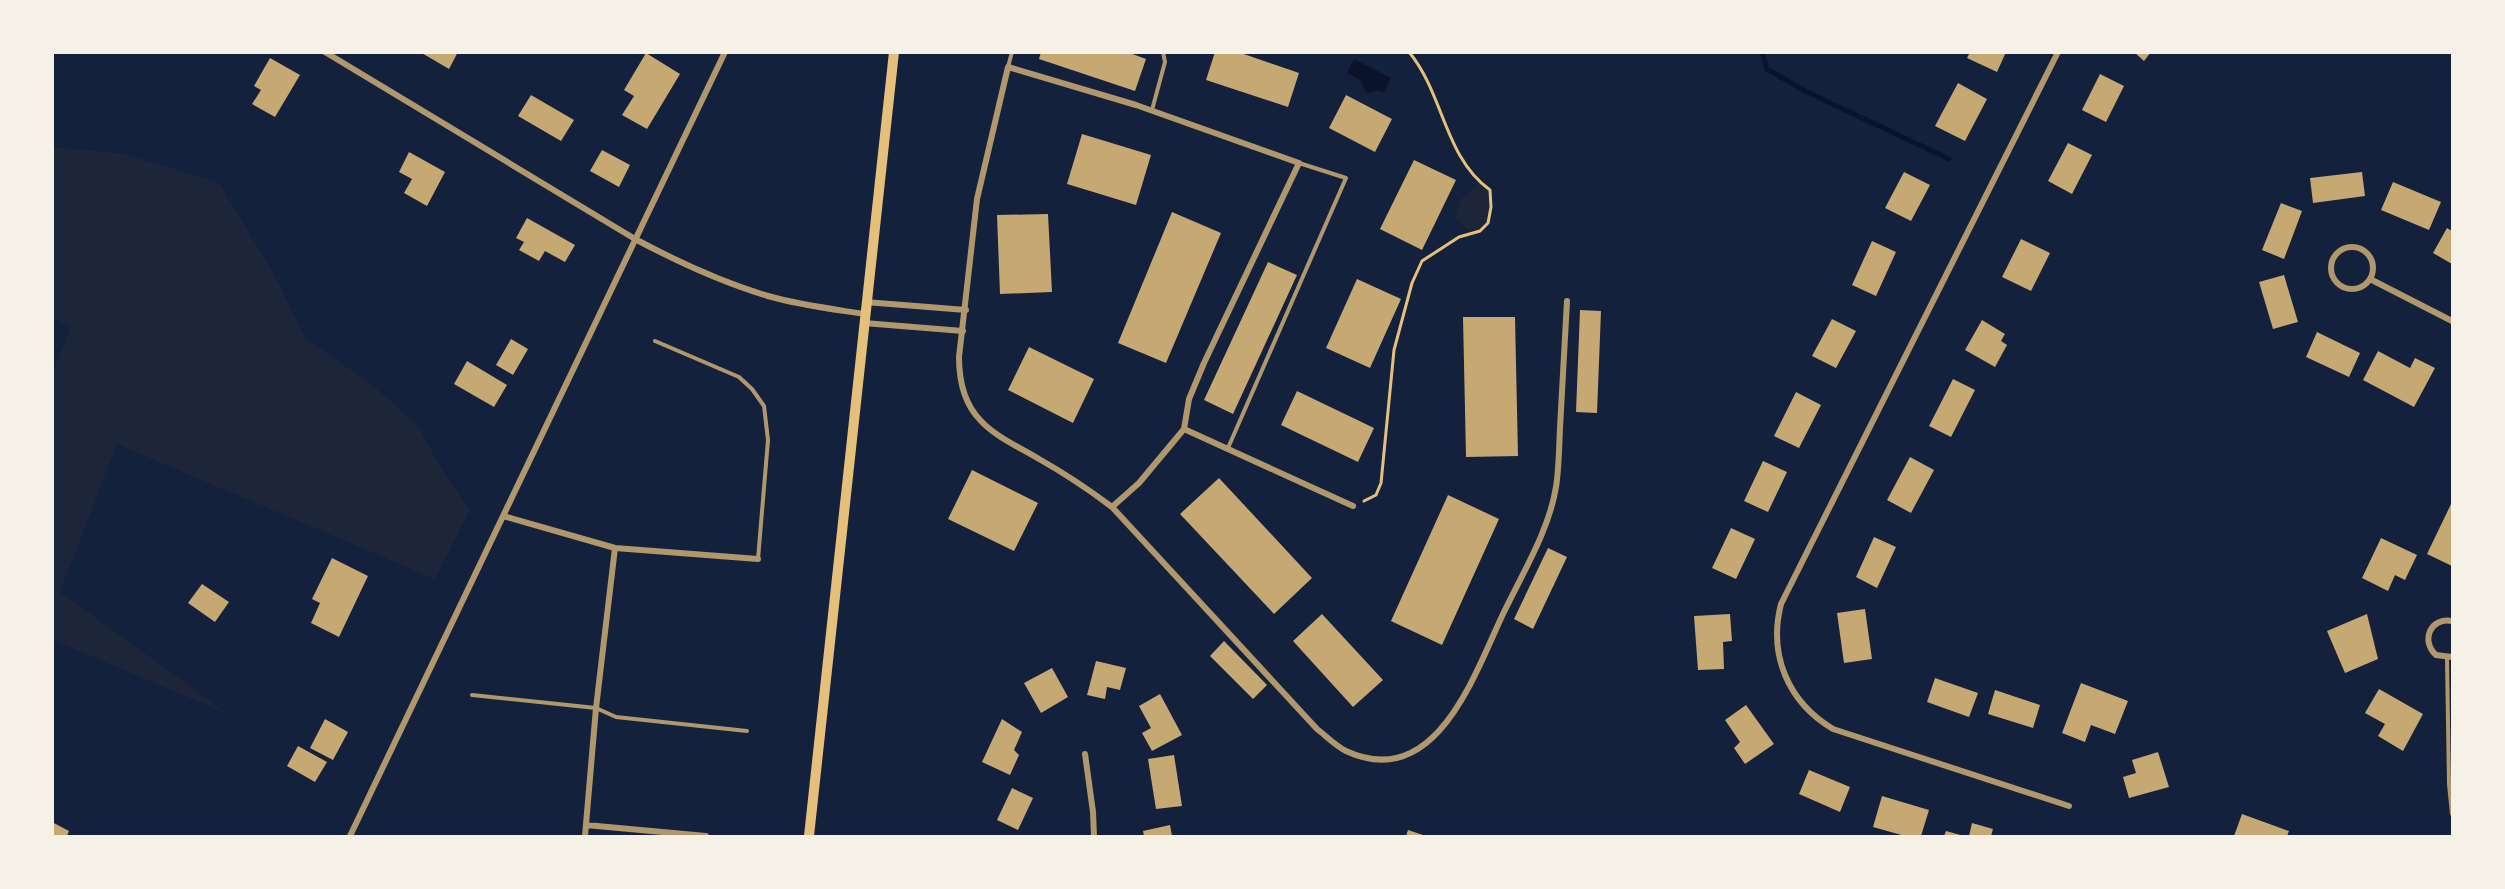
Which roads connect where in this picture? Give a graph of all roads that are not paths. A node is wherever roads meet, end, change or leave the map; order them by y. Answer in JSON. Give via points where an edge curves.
{"nodes":[{"id":1,"x":325,"y":52,"type":"edge"},
{"id":2,"x":725,"y":52,"type":"edge"},
{"id":3,"x":894,"y":52,"type":"edge"},
{"id":4,"x":1012,"y":52,"type":"edge"},
{"id":5,"x":1163,"y":52,"type":"edge"},
{"id":6,"x":2058,"y":52,"type":"edge"},
{"id":7,"x":1008,"y":67,"type":"junction"},
{"id":8,"x":1152,"y":111,"type":"junction"},
{"id":9,"x":1299,"y":163,"type":"junction"},
{"id":10,"x":635,"y":239,"type":"junction"},
{"id":11,"x":2370,"y":279,"type":"junction"},
{"id":12,"x":1567,"y":301,"type":"dead end"},
{"id":13,"x":865,"y":302,"type":"junction"},
{"id":14,"x":966,"y":310,"type":"junction"},
{"id":15,"x":863,"y":319,"type":"junction"},
{"id":16,"x":2452,"y":321,"type":"edge"},
{"id":17,"x":963,"y":331,"type":"junction"},
{"id":18,"x":655,"y":341,"type":"dead end"},
{"id":19,"x":1184,"y":429,"type":"junction"},
{"id":20,"x":1228,"y":449,"type":"junction"},
{"id":21,"x":1353,"y":506,"type":"road end"},
{"id":22,"x":1112,"y":507,"type":"junction"},
{"id":23,"x":503,"y":516,"type":"junction"},
{"id":24,"x":615,"y":548,"type":"junction"},
{"id":25,"x":758,"y":559,"type":"joint"},
{"id":26,"x":2452,"y":621,"type":"edge"},
{"id":27,"x":2450,"y":658,"type":"edge"},
{"id":28,"x":472,"y":695,"type":"dead end"},
{"id":29,"x":597,"y":708,"type":"junction"},
{"id":30,"x":747,"y":731,"type":"dead end"},
{"id":31,"x":1085,"y":754,"type":"dead end"},
{"id":32,"x":2069,"y":806,"type":"dead end"},
{"id":33,"x":2452,"y":814,"type":"edge"},
{"id":34,"x":586,"y":825,"type":"junction"},
{"id":35,"x":350,"y":837,"type":"edge"},
{"id":36,"x":585,"y":837,"type":"edge"},
{"id":37,"x":706,"y":837,"type":"edge"},
{"id":38,"x":809,"y":837,"type":"edge"},
{"id":39,"x":1094,"y":837,"type":"edge"}],
"edges":[{"from":1,"to":10,"type":"street"},
{"from":2,"to":10,"type":"street"},
{"from":3,"to":13,"type":"main road"},
{"from":4,"to":7,"type":"lane"},
{"from":5,"to":8,"type":"lane","via":[[1165,62]]},
{"from":6,"to":32,"type":"street","via":[[1781,604],[1776,640],[1793,692],[1818,720],[1833,729]]},
{"from":7,"to":8,"type":"street"},
{"from":7,"to":14,"type":"street","via":[[977,200]]},
{"from":8,"to":9,"type":"street"},
{"from":9,"to":19,"type":"street","via":[[1204,363],[1189,399]]},
{"from":9,"to":20,"type":"lane","via":[[1346,178]]},
{"from":10,"to":15,"type":"street","via":[[684,265],[768,296]]},
{"from":10,"to":23,"type":"street"},
{"from":11,"to":11,"type":"street","via":[[2373,267],[2363,250],[2343,249],[2333,258],[2331,272],[2345,288],[2359,288]]},
{"from":11,"to":16,"type":"street"},
{"from":12,"to":22,"type":"street","via":[[1556,487],[1551,506],[1539,540],[1466,693],[1442,729],[1412,753],[1384,759],[1356,755],[1343,750],[1317,729]]},
{"from":13,"to":14,"type":"street"},
{"from":13,"to":15,"type":"main road"},
{"from":14,"to":17,"type":"street"},
{"from":15,"to":17,"type":"street"},
{"from":15,"to":38,"type":"main road"},
{"from":17,"to":22,"type":"street","via":[[959,372],[964,393],[981,421],[996,434],[1078,481]]},
{"from":18,"to":25,"type":"lane","via":[[739,377],[764,406],[768,440]]},
{"from":19,"to":20,"type":"street"},
{"from":19,"to":22,"type":"street","via":[[1139,483]]},
{"from":20,"to":21,"type":"street"},
{"from":23,"to":24,"type":"street"},
{"from":23,"to":35,"type":"street"},
{"from":24,"to":25,"type":"street"},
{"from":24,"to":29,"type":"street"},
{"from":26,"to":27,"type":"street","via":[[2435,624],[2428,634],[2432,651]]},
{"from":27,"to":33,"type":"lane"},
{"from":28,"to":29,"type":"lane"},
{"from":29,"to":30,"type":"lane","via":[[616,717]]},
{"from":29,"to":34,"type":"street"},
{"from":31,"to":39,"type":"street"},
{"from":34,"to":36,"type":"street"},
{"from":34,"to":37,"type":"street"}]}
